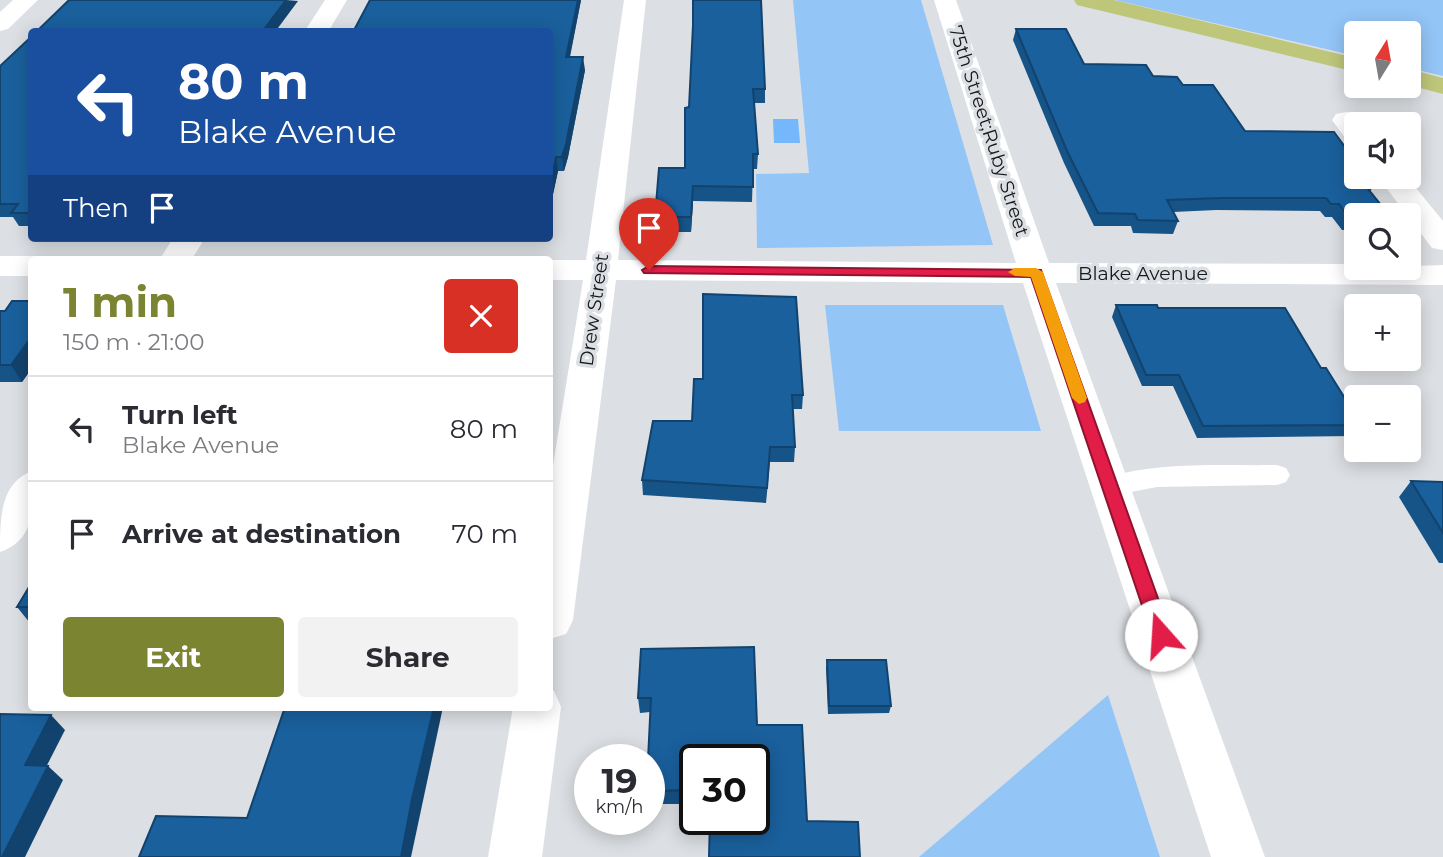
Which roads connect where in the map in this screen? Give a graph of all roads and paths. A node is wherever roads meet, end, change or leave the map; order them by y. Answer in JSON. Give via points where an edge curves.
{"nodes":[{"id":1,"x":27,"y":0,"type":"edge"},
{"id":2,"x":335,"y":0,"type":"edge"},
{"id":3,"x":635,"y":0,"type":"edge"},
{"id":4,"x":945,"y":0,"type":"edge"},
{"id":5,"x":1085,"y":0,"type":"edge"},
{"id":6,"x":0,"y":24,"type":"edge"},
{"id":7,"x":318,"y":28,"type":"edge"},
{"id":8,"x":1344,"y":62,"type":"edge"},
{"id":9,"x":1421,"y":80,"type":"edge"},
{"id":10,"x":1443,"y":86,"type":"edge"},
{"id":11,"x":1402,"y":189,"type":"edge"},
{"id":12,"x":1443,"y":241,"type":"edge"},
{"id":13,"x":0,"y":266,"type":"edge"},
{"id":14,"x":28,"y":266,"type":"edge"},
{"id":15,"x":553,"y":270,"type":"edge"},
{"id":16,"x":601,"y":270,"type":"junction"},
{"id":17,"x":1036,"y":272,"type":"junction"},
{"id":18,"x":1443,"y":275,"type":"edge"},
{"id":19,"x":1277,"y":475,"type":"dead end"},
{"id":20,"x":1110,"y":486,"type":"junction"},
{"id":21,"x":28,"y":491,"type":"edge"},
{"id":22,"x":0,"y":535,"type":"edge"},
{"id":23,"x":553,"y":599,"type":"edge"},
{"id":24,"x":536,"y":711,"type":"edge"},
{"id":25,"x":515,"y":857,"type":"edge"},
{"id":26,"x":1238,"y":857,"type":"edge"}],
"edges":[{"from":1,"to":6,"type":"street"},
{"from":2,"to":7,"type":"street"},
{"from":3,"to":16,"type":"street","name":"Drew Street"},
{"from":4,"to":17,"type":"street","name":"75th Street;Ruby Street"},
{"from":5,"to":8,"type":"main road"},
{"from":9,"to":10,"type":"main road"},
{"from":11,"to":12,"type":"street"},
{"from":13,"to":14,"type":"street"},
{"from":15,"to":16,"type":"street","name":"Blake Avenue"},
{"from":16,"to":17,"type":"street","name":"Blake Avenue"},
{"from":16,"to":23,"type":"street","name":"Drew Street"},
{"from":17,"to":18,"type":"street","name":"Blake Avenue"},
{"from":17,"to":20,"type":"street","name":"75th Street;Ruby Street"},
{"from":19,"to":20,"type":"lane","via":[[1157,477]]},
{"from":20,"to":26,"type":"street","name":"75th Street;Ruby Street"},
{"from":21,"to":22,"type":"street"},
{"from":24,"to":25,"type":"street"}]}
